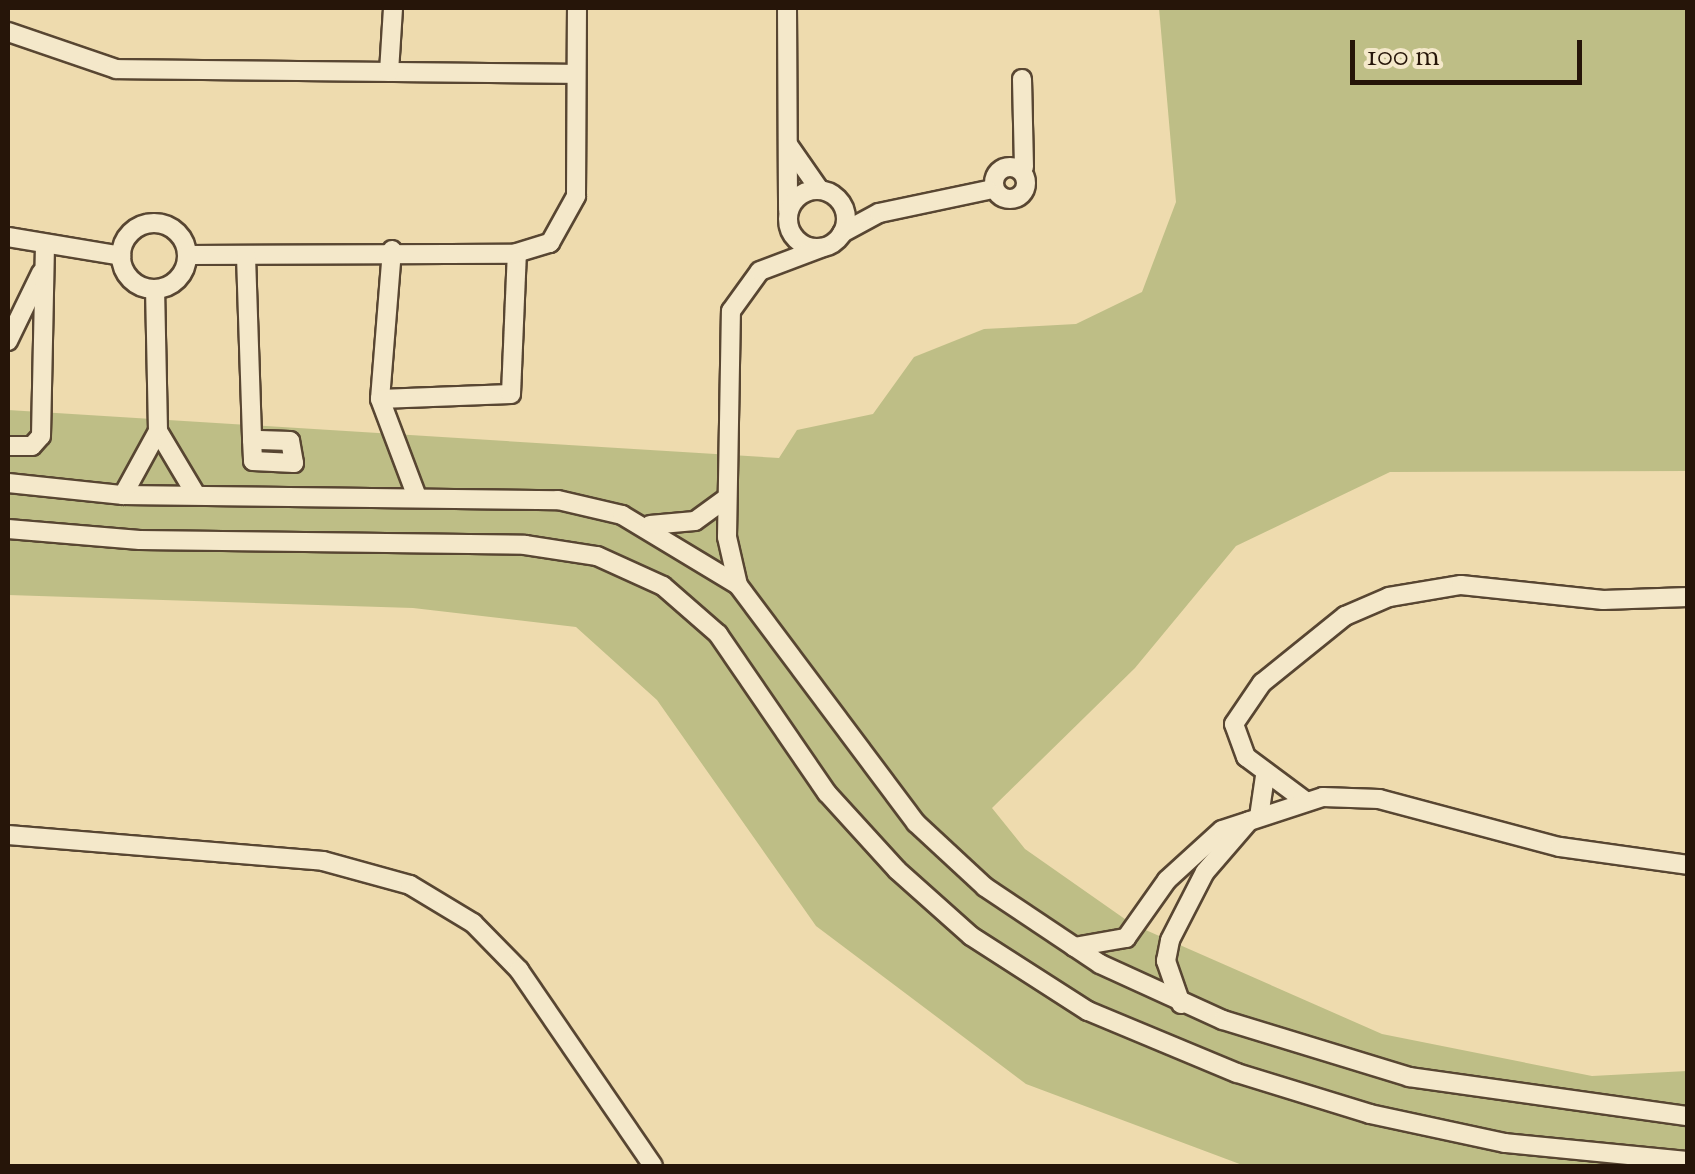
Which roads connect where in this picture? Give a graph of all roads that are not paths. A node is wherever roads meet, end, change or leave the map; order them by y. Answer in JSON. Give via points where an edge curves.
{"nodes":[{"id":1,"x":393,"y":8,"type":"edge"},
{"id":2,"x":576,"y":8,"type":"edge"},
{"id":3,"x":788,"y":8,"type":"edge"},
{"id":4,"x":8,"y":32,"type":"edge"},
{"id":5,"x":389,"y":72,"type":"junction"},
{"id":6,"x":576,"y":74,"type":"junction"},
{"id":7,"x":1022,"y":79,"type":"dead end"},
{"id":8,"x":786,"y":141,"type":"junction"},
{"id":9,"x":819,"y":189,"type":"junction"},
{"id":10,"x":841,"y":202,"type":"junction"},
{"id":11,"x":879,"y":212,"type":"junction"},
{"id":12,"x":788,"y":216,"type":"junction"},
{"id":13,"x":842,"y":233,"type":"junction"},
{"id":14,"x":8,"y":236,"type":"edge"},
{"id":15,"x":44,"y":248,"type":"junction"},
{"id":16,"x":821,"y":248,"type":"junction"},
{"id":17,"x":392,"y":250,"type":"junction"},
{"id":18,"x":517,"y":254,"type":"junction"},
{"id":19,"x":188,"y":255,"type":"junction"},
{"id":20,"x":121,"y":256,"type":"junction"},
{"id":21,"x":246,"y":256,"type":"junction"},
{"id":22,"x":770,"y":264,"type":"junction"},
{"id":23,"x":44,"y":268,"type":"junction"},
{"id":24,"x":155,"y":289,"type":"junction"},
{"id":25,"x":8,"y":341,"type":"edge"},
{"id":26,"x":380,"y":399,"type":"junction"},
{"id":27,"x":158,"y":431,"type":"junction"},
{"id":28,"x":252,"y":440,"type":"dead end"},
{"id":29,"x":8,"y":446,"type":"edge"},
{"id":30,"x":8,"y":483,"type":"edge"},
{"id":31,"x":195,"y":493,"type":"junction"},
{"id":32,"x":123,"y":495,"type":"junction"},
{"id":33,"x":417,"y":497,"type":"junction"},
{"id":34,"x":727,"y":498,"type":"junction"},
{"id":35,"x":647,"y":525,"type":"junction"},
{"id":36,"x":8,"y":530,"type":"edge"},
{"id":37,"x":738,"y":584,"type":"junction"},
{"id":38,"x":1688,"y":597,"type":"edge"},
{"id":39,"x":1265,"y":776,"type":"junction"},
{"id":40,"x":1304,"y":800,"type":"junction"},
{"id":41,"x":1254,"y":819,"type":"junction"},
{"id":42,"x":8,"y":834,"type":"edge"},
{"id":43,"x":1688,"y":864,"type":"edge"},
{"id":44,"x":1071,"y":947,"type":"junction"},
{"id":45,"x":1181,"y":1004,"type":"junction"},
{"id":46,"x":1688,"y":1116,"type":"edge"},
{"id":47,"x":1688,"y":1161,"type":"edge"},
{"id":48,"x":652,"y":1166,"type":"edge"}],
"edges":[{"from":1,"to":5,"type":"street"},
{"from":2,"to":6,"type":"street"},
{"from":3,"to":8,"type":"street"},
{"from":4,"to":5,"type":"street","via":[[116,69]]},
{"from":5,"to":6,"type":"street"},
{"from":6,"to":18,"type":"street","via":[[574,207],[550,243]]},
{"from":7,"to":11,"type":"street","via":[[1026,184],[1013,196],[988,190]]},
{"from":8,"to":9,"type":"street"},
{"from":8,"to":12,"type":"street"},
{"from":9,"to":10,"type":"street"},
{"from":9,"to":12,"type":"street"},
{"from":10,"to":11,"type":"street"},
{"from":10,"to":13,"type":"street"},
{"from":11,"to":13,"type":"street"},
{"from":12,"to":16,"type":"street","via":[[799,243]]},
{"from":12,"to":22,"type":"street"},
{"from":13,"to":16,"type":"street"},
{"from":14,"to":15,"type":"street"},
{"from":15,"to":20,"type":"street"},
{"from":15,"to":23,"type":"street"},
{"from":16,"to":22,"type":"street"},
{"from":17,"to":18,"type":"street"},
{"from":17,"to":21,"type":"street"},
{"from":17,"to":26,"type":"street"},
{"from":18,"to":26,"type":"street","via":[[511,394]]},
{"from":19,"to":20,"type":"street","via":[[183,238],[154,222],[137,227]]},
{"from":19,"to":21,"type":"street"},
{"from":19,"to":24,"type":"street","via":[[172,284]]},
{"from":20,"to":24,"type":"street","via":[[126,273]]},
{"from":21,"to":28,"type":"street"},
{"from":22,"to":34,"type":"street","via":[[742,289],[728,324]]},
{"from":23,"to":25,"type":"street"},
{"from":23,"to":29,"type":"street","via":[[41,436],[32,446]]},
{"from":24,"to":27,"type":"street"},
{"from":26,"to":33,"type":"street"},
{"from":27,"to":31,"type":"street"},
{"from":27,"to":32,"type":"street"},
{"from":30,"to":32,"type":"street"},
{"from":31,"to":32,"type":"street"},
{"from":31,"to":33,"type":"street"},
{"from":33,"to":35,"type":"street","via":[[558,500]]},
{"from":34,"to":35,"type":"street","via":[[696,521]]},
{"from":34,"to":37,"type":"street"},
{"from":35,"to":37,"type":"street"},
{"from":36,"to":47,"type":"street","via":[[140,540],[525,545],[597,556],[663,586],[718,634],[827,793],[896,870],[971,936],[1088,1011],[1237,1074],[1370,1114],[1505,1142]]},
{"from":37,"to":44,"type":"street","via":[[916,823]]},
{"from":38,"to":39,"type":"street","via":[[1603,600],[1461,585],[1367,605],[1306,643],[1241,708],[1236,742]]},
{"from":39,"to":40,"type":"street"},
{"from":39,"to":41,"type":"street"},
{"from":40,"to":41,"type":"street"},
{"from":40,"to":43,"type":"street","via":[[1379,799],[1560,847]]},
{"from":41,"to":44,"type":"street","via":[[1188,856],[1126,938]]},
{"from":41,"to":45,"type":"street","via":[[1175,925],[1166,961]]},
{"from":42,"to":48,"type":"street","via":[[324,861],[410,885],[473,923],[519,970]]},
{"from":44,"to":45,"type":"street"},
{"from":45,"to":46,"type":"street","via":[[1409,1077]]}]}
